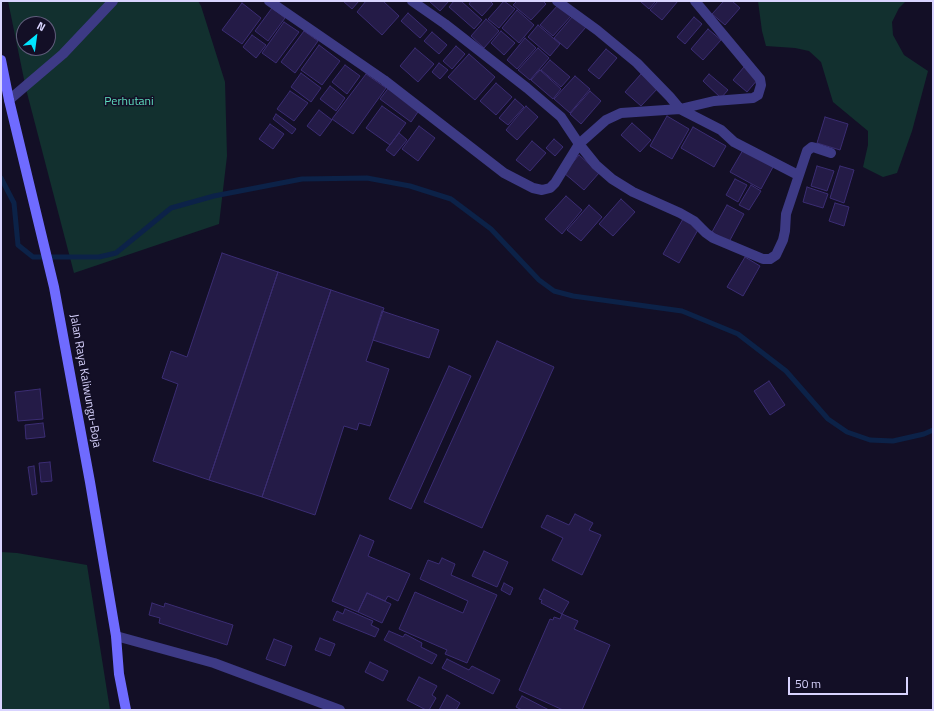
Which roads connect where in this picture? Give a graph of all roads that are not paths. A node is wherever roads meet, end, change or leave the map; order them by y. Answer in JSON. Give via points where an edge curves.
{"nodes":[{"id":1,"x":113,"y":1,"type":"edge"},
{"id":2,"x":269,"y":1,"type":"edge"},
{"id":3,"x":412,"y":1,"type":"edge"},
{"id":4,"x":557,"y":1,"type":"edge"},
{"id":5,"x":695,"y":1,"type":"edge"},
{"id":6,"x":1,"y":60,"type":"edge"},
{"id":7,"x":9,"y":100,"type":"junction"},
{"id":8,"x":680,"y":109,"type":"junction"},
{"id":9,"x":579,"y":144,"type":"junction"},
{"id":10,"x":831,"y":153,"type":"dead end"},
{"id":11,"x":798,"y":175,"type":"junction"},
{"id":12,"x":116,"y":636,"type":"junction"},
{"id":13,"x":126,"y":710,"type":"edge"},
{"id":14,"x":340,"y":710,"type":"edge"}],
"edges":[{"from":1,"to":7,"type":"street","via":[[62,54]]},
{"from":2,"to":9,"type":"street","via":[[384,80],[487,161],[533,188],[550,188]]},
{"from":3,"to":9,"type":"street","via":[[533,92],[561,117]]},
{"from":4,"to":8,"type":"street","via":[[637,63]]},
{"from":5,"to":8,"type":"street","via":[[760,79],[761,90],[753,98],[714,101]]},
{"from":6,"to":7,"type":"main road","name":"Jalan Raya Kaliwungu-Boja"},
{"from":7,"to":12,"type":"main road","name":"Jalan Raya Kaliwungu-Boja","via":[[54,287]]},
{"from":8,"to":9,"type":"street","via":[[621,113],[606,120]]},
{"from":8,"to":11,"type":"street","via":[[721,130],[734,142]]},
{"from":9,"to":11,"type":"street","via":[[596,165],[612,179],[694,221],[713,238],[763,259],[770,259],[776,255],[783,240],[786,214]]},
{"from":10,"to":11,"type":"street","via":[[812,147],[807,151]]},
{"from":12,"to":13,"type":"main road","name":"Jalan Raya Kaliwungu-Boja","via":[[119,674]]},
{"from":12,"to":14,"type":"street","via":[[214,663]]}]}
